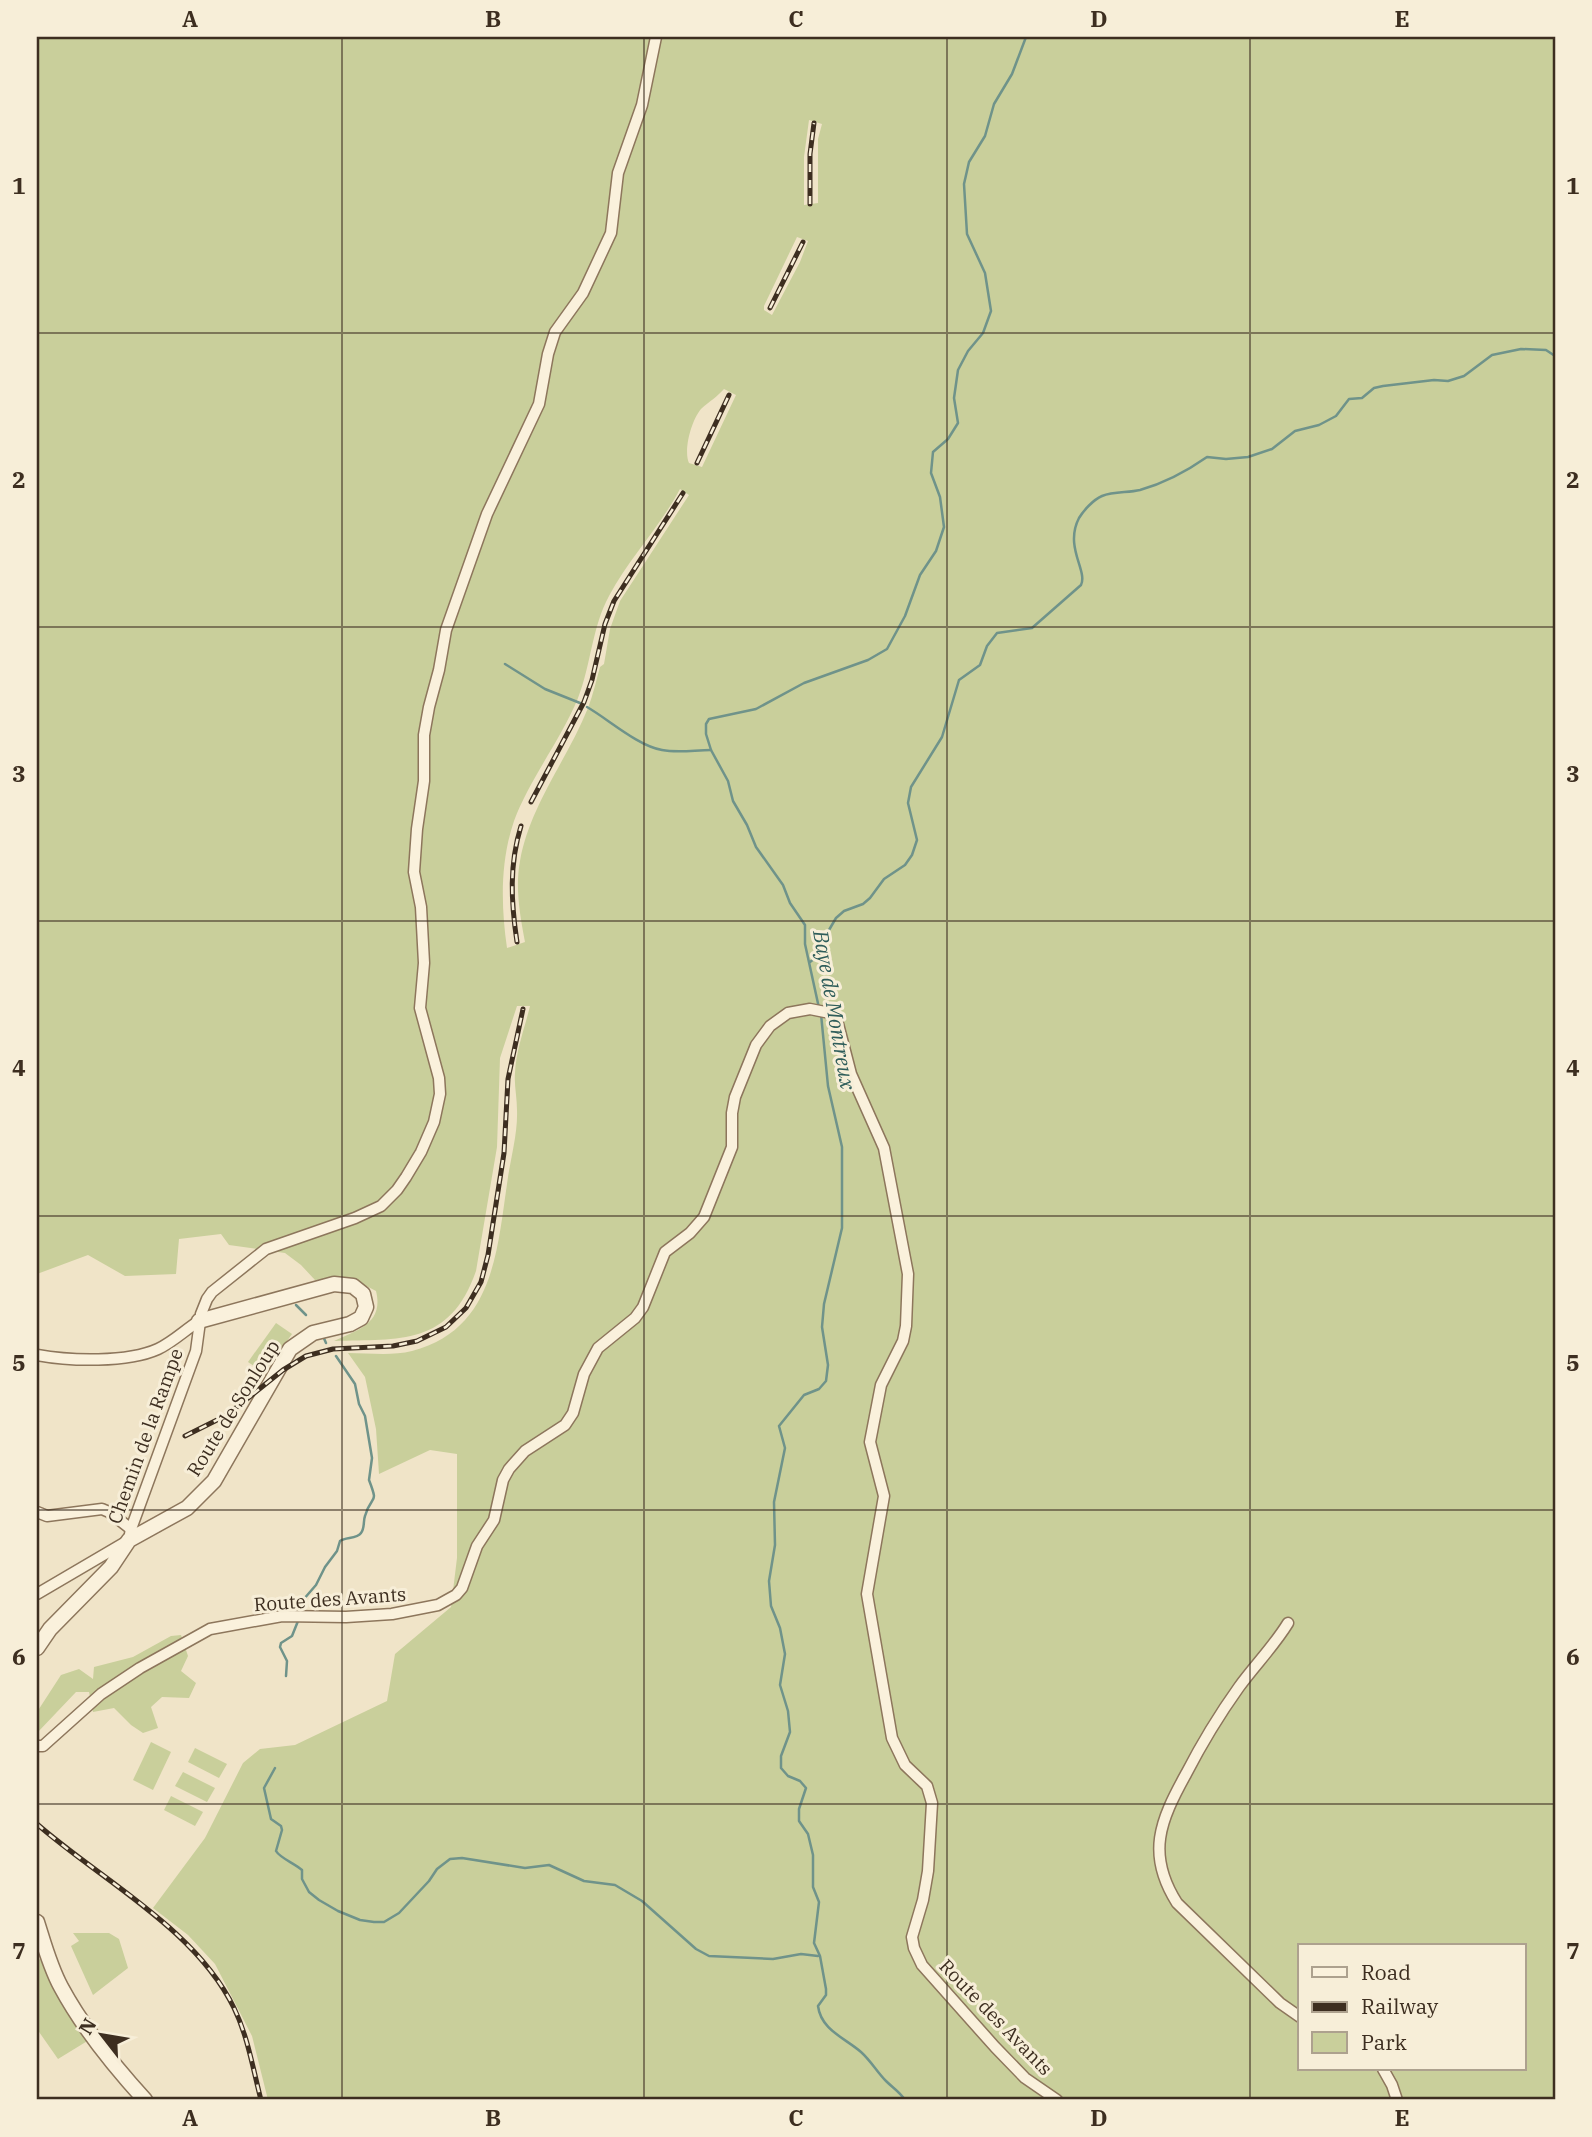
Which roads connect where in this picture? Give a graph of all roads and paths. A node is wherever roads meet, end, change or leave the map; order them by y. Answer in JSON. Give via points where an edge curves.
{"nodes":[{"id":1,"x":656,"y":37,"type":"edge"},
{"id":2,"x":199,"y":1321,"type":"junction"},
{"id":3,"x":37,"y":1355,"type":"edge"},
{"id":4,"x":187,"y":1508,"type":"joint"},
{"id":5,"x":37,"y":1512,"type":"edge"},
{"id":6,"x":130,"y":1534,"type":"junction"},
{"id":7,"x":37,"y":1594,"type":"edge"},
{"id":8,"x":1288,"y":1623,"type":"dead end"},
{"id":9,"x":37,"y":1648,"type":"edge"},
{"id":10,"x":37,"y":1746,"type":"edge"},
{"id":11,"x":37,"y":1922,"type":"edge"},
{"id":12,"x":1298,"y":2016,"type":"edge"},
{"id":13,"x":1384,"y":2070,"type":"edge"},
{"id":14,"x":142,"y":2098,"type":"edge"},
{"id":15,"x":1057,"y":2100,"type":"edge"},
{"id":16,"x":1397,"y":2100,"type":"edge"}],
"edges":[{"from":1,"to":2,"type":"street","via":[[642,106],[618,173],[611,233],[583,293],[555,332],[539,404],[490,507],[446,630],[429,707],[414,872],[424,963],[420,1008],[440,1094],[431,1129],[390,1199],[355,1218],[266,1249],[209,1295]]},
{"from":2,"to":3,"type":"street","name":"Route de Sonloup","via":[[148,1353],[78,1359]]},
{"from":2,"to":4,"type":"street","name":"Route de Sonloup","via":[[334,1284],[353,1286],[366,1301],[358,1321],[313,1333],[290,1349],[222,1471]]},
{"from":2,"to":6,"type":"street","name":"Chemin de la Rampe","via":[[196,1351]]},
{"from":4,"to":6,"type":"street","name":"Chemin de la Rampe"},
{"from":5,"to":6,"type":"street","via":[[47,1516],[102,1509]]},
{"from":6,"to":7,"type":"street"},
{"from":6,"to":9,"type":"street","via":[[111,1567]]},
{"from":8,"to":12,"type":"street","via":[[1201,1744],[1164,1817],[1158,1852],[1165,1883],[1177,1903]]},
{"from":10,"to":15,"type":"street","name":"Route des Avants","via":[[43,1746],[101,1694],[210,1629],[282,1616],[392,1614],[438,1605],[456,1595],[477,1546],[494,1521],[509,1469],[525,1451],[569,1419],[598,1348],[635,1318],[666,1252],[704,1217],[732,1147],[735,1097],[756,1045],[780,1017],[796,1010],[830,1013],[884,1148],[908,1274],[903,1340],[881,1385],[870,1442],[884,1496],[867,1594],[892,1738],[905,1765],[927,1786],[932,1803],[928,1871],[912,1937],[914,1948],[922,1965],[995,2047],[1025,2078]]},
{"from":11,"to":14,"type":"street","via":[[60,1986]]},
{"from":13,"to":16,"type":"street"}]}
